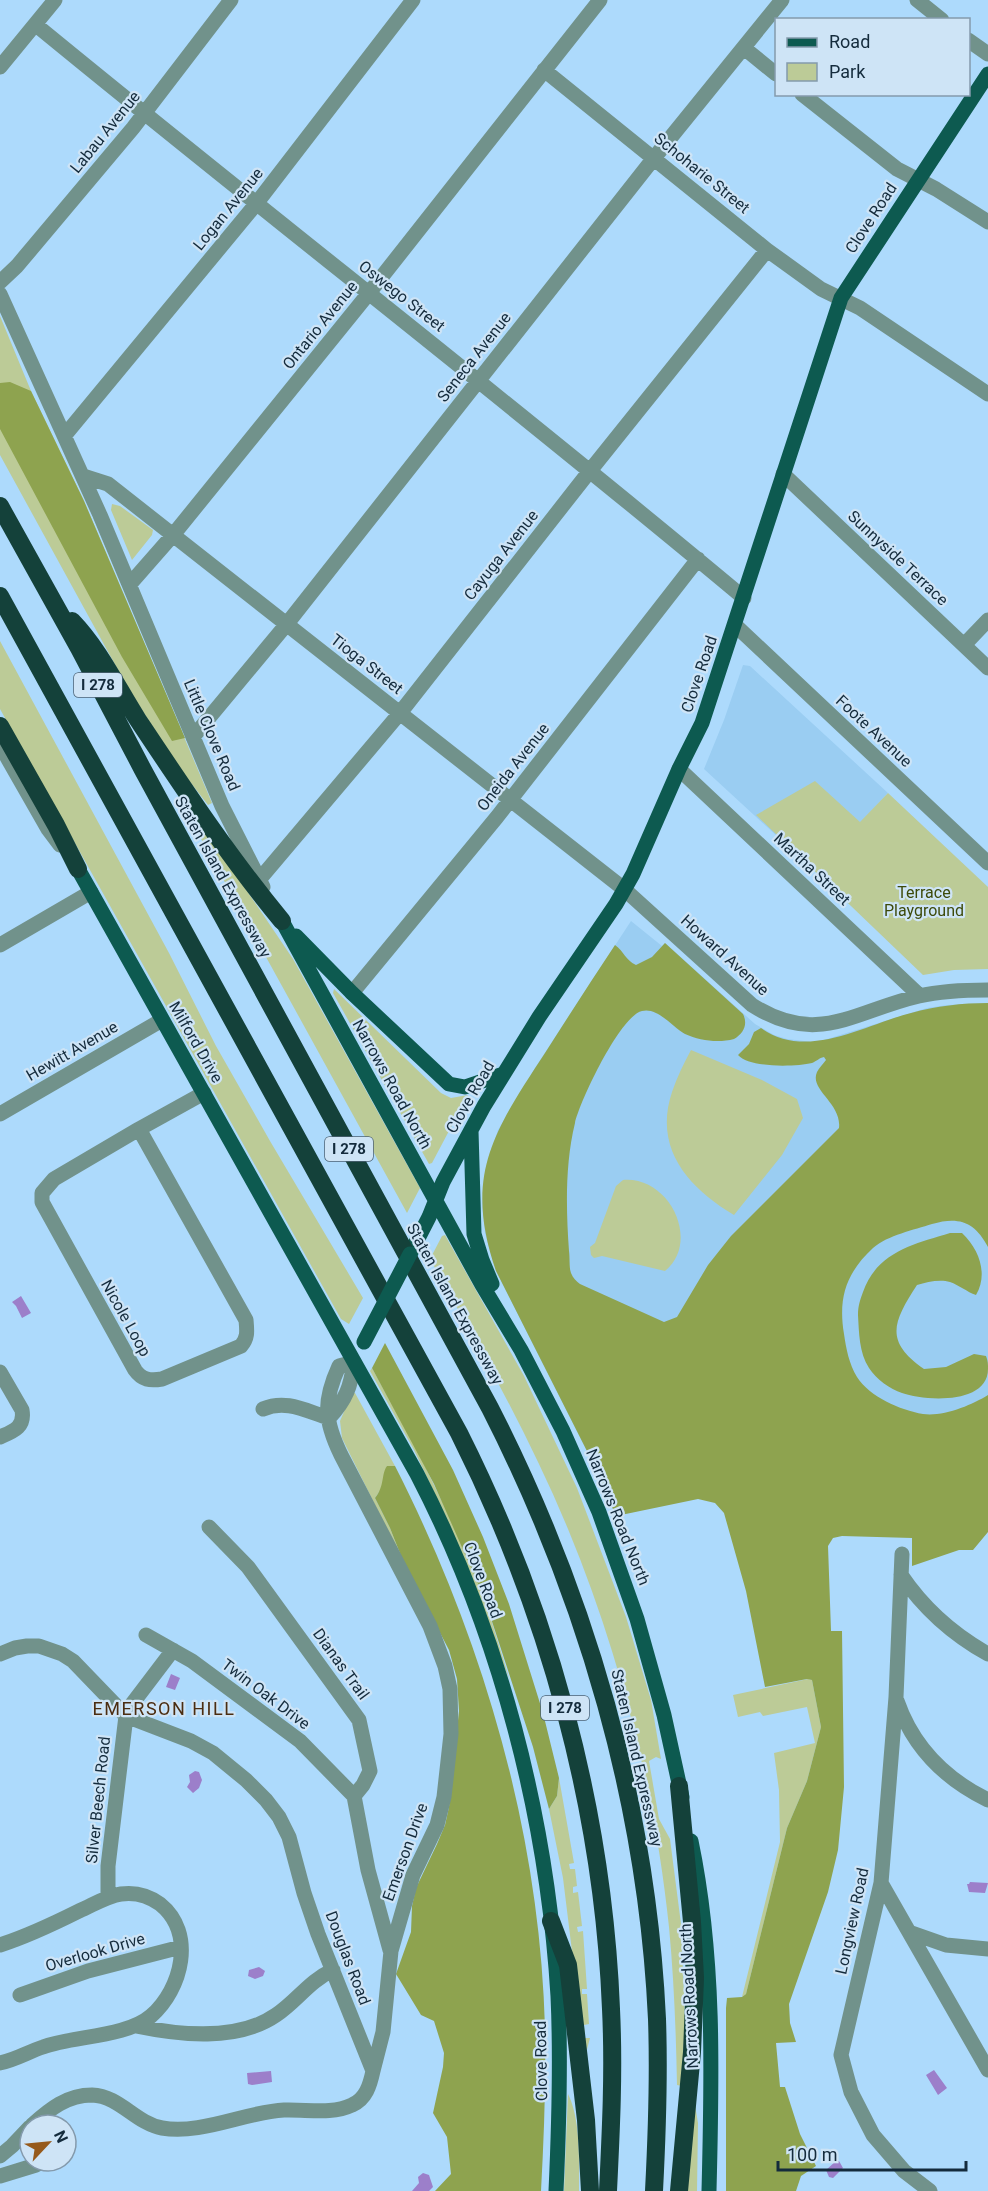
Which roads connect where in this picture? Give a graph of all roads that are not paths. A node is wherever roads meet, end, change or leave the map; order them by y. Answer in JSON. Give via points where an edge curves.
{"nodes":[{"id":1,"x":55,"y":0,"type":"edge"},
{"id":2,"x":231,"y":0,"type":"edge"},
{"id":3,"x":413,"y":0,"type":"edge"},
{"id":4,"x":600,"y":0,"type":"edge"},
{"id":5,"x":782,"y":0,"type":"edge"},
{"id":6,"x":917,"y":0,"type":"edge"},
{"id":7,"x":940,"y":18,"type":"edge"},
{"id":8,"x":36,"y":25,"type":"junction"},
{"id":9,"x":970,"y":41,"type":"edge"},
{"id":10,"x":744,"y":48,"type":"junction"},
{"id":11,"x":988,"y":54,"type":"edge"},
{"id":12,"x":0,"y":67,"type":"edge"},
{"id":13,"x":544,"y":70,"type":"junction"},
{"id":14,"x":775,"y":72,"type":"edge"},
{"id":15,"x":988,"y":74,"type":"edge"},
{"id":16,"x":805,"y":96,"type":"edge"},
{"id":17,"x":144,"y":114,"type":"junction"},
{"id":18,"x":654,"y":158,"type":"junction"},
{"id":19,"x":918,"y":180,"type":"junction"},
{"id":20,"x":256,"y":204,"type":"junction"},
{"id":21,"x":988,"y":222,"type":"edge"},
{"id":22,"x":767,"y":249,"type":"junction"},
{"id":23,"x":0,"y":282,"type":"edge"},
{"id":24,"x":369,"y":293,"type":"junction"},
{"id":25,"x":0,"y":294,"type":"edge"},
{"id":26,"x":841,"y":298,"type":"junction"},
{"id":27,"x":479,"y":380,"type":"junction"},
{"id":28,"x":988,"y":394,"type":"edge"},
{"id":29,"x":65,"y":435,"type":"junction"},
{"id":30,"x":589,"y":472,"type":"junction"},
{"id":31,"x":783,"y":474,"type":"junction"},
{"id":32,"x":83,"y":476,"type":"junction"},
{"id":33,"x":0,"y":506,"type":"edge"},
{"id":34,"x":173,"y":535,"type":"junction"},
{"id":35,"x":698,"y":559,"type":"junction"},
{"id":36,"x":130,"y":584,"type":"junction"},
{"id":37,"x":0,"y":596,"type":"edge"},
{"id":38,"x":744,"y":598,"type":"junction"},
{"id":39,"x":52,"y":600,"type":"junction"},
{"id":40,"x":988,"y":620,"type":"edge"},
{"id":41,"x":286,"y":625,"type":"junction"},
{"id":42,"x":735,"y":625,"type":"junction"},
{"id":43,"x":964,"y":645,"type":"junction"},
{"id":44,"x":988,"y":668,"type":"edge"},
{"id":45,"x":400,"y":713,"type":"junction"},
{"id":46,"x":0,"y":726,"type":"edge"},
{"id":47,"x":193,"y":737,"type":"junction"},
{"id":48,"x":0,"y":745,"type":"edge"},
{"id":49,"x":679,"y":769,"type":"junction"},
{"id":50,"x":510,"y":800,"type":"junction"},
{"id":51,"x":988,"y":863,"type":"edge"},
{"id":52,"x":78,"y":869,"type":"junction"},
{"id":53,"x":259,"y":880,"type":"junction"},
{"id":54,"x":624,"y":889,"type":"junction"},
{"id":55,"x":91,"y":892,"type":"junction"},
{"id":56,"x":282,"y":921,"type":"junction"},
{"id":57,"x":0,"y":945,"type":"edge"},
{"id":58,"x":988,"y":990,"type":"edge"},
{"id":59,"x":352,"y":993,"type":"junction"},
{"id":60,"x":920,"y":996,"type":"junction"},
{"id":61,"x":162,"y":1020,"type":"junction"},
{"id":62,"x":503,"y":1074,"type":"junction"},
{"id":63,"x":204,"y":1093,"type":"junction"},
{"id":64,"x":0,"y":1114,"type":"edge"},
{"id":65,"x":471,"y":1128,"type":"junction"},
{"id":66,"x":139,"y":1129,"type":"junction"},
{"id":67,"x":436,"y":1200,"type":"junction"},
{"id":68,"x":521,"y":1350,"type":"junction"},
{"id":69,"x":354,"y":1362,"type":"junction"},
{"id":70,"x":0,"y":1372,"type":"edge"},
{"id":71,"x":263,"y":1409,"type":"dead end"},
{"id":72,"x":329,"y":1418,"type":"junction"},
{"id":73,"x":0,"y":1437,"type":"edge"},
{"id":74,"x":209,"y":1527,"type":"dead end"},
{"id":75,"x":902,"y":1554,"type":"dead end"},
{"id":76,"x":901,"y":1575,"type":"junction"},
{"id":77,"x":146,"y":1635,"type":"dead end"},
{"id":78,"x":173,"y":1650,"type":"junction"},
{"id":79,"x":0,"y":1654,"type":"edge"},
{"id":80,"x":988,"y":1654,"type":"edge"},
{"id":81,"x":896,"y":1697,"type":"junction"},
{"id":82,"x":126,"y":1716,"type":"junction"},
{"id":83,"x":680,"y":1786,"type":"junction"},
{"id":84,"x":354,"y":1796,"type":"junction"},
{"id":85,"x":988,"y":1800,"type":"edge"},
{"id":86,"x":881,"y":1883,"type":"junction"},
{"id":87,"x":108,"y":1897,"type":"junction"},
{"id":88,"x":551,"y":1921,"type":"junction"},
{"id":89,"x":909,"y":1932,"type":"junction"},
{"id":90,"x":0,"y":1945,"type":"edge"},
{"id":91,"x":181,"y":1947,"type":"junction"},
{"id":92,"x":988,"y":1949,"type":"edge"},
{"id":93,"x":391,"y":1951,"type":"junction"},
{"id":94,"x":333,"y":1970,"type":"junction"},
{"id":95,"x":20,"y":1995,"type":"dead end"},
{"id":96,"x":136,"y":2026,"type":"junction"},
{"id":97,"x":0,"y":2063,"type":"edge"},
{"id":98,"x":988,"y":2070,"type":"edge"},
{"id":99,"x":373,"y":2072,"type":"junction"},
{"id":100,"x":46,"y":2113,"type":"edge"},
{"id":101,"x":18,"y":2140,"type":"edge"},
{"id":102,"x":0,"y":2156,"type":"edge"},
{"id":103,"x":18,"y":2170,"type":"edge"},
{"id":104,"x":0,"y":2176,"type":"edge"},
{"id":105,"x":556,"y":2191,"type":"edge"},
{"id":106,"x":590,"y":2191,"type":"edge"},
{"id":107,"x":608,"y":2191,"type":"edge"},
{"id":108,"x":654,"y":2191,"type":"edge"},
{"id":109,"x":679,"y":2191,"type":"edge"},
{"id":110,"x":709,"y":2191,"type":"edge"},
{"id":111,"x":930,"y":2191,"type":"edge"}],
"edges":[{"from":1,"to":8,"type":"street"},
{"from":2,"to":17,"type":"street","name":"Labau Avenue"},
{"from":3,"to":20,"type":"street","name":"Logan Avenue"},
{"from":4,"to":13,"type":"street","name":"Ontario Avenue"},
{"from":5,"to":10,"type":"street","name":"Seneca Avenue"},
{"from":6,"to":7,"type":"street"},
{"from":8,"to":12,"type":"street"},
{"from":8,"to":17,"type":"street","name":"Oswego Street"},
{"from":9,"to":11,"type":"street"},
{"from":10,"to":14,"type":"street"},
{"from":10,"to":18,"type":"street","name":"Seneca Avenue"},
{"from":13,"to":18,"type":"street","name":"Schoharie Street"},
{"from":13,"to":24,"type":"street","name":"Ontario Avenue"},
{"from":15,"to":19,"type":"main road","name":"Clove Road"},
{"from":16,"to":19,"type":"street","via":[[897,169]]},
{"from":17,"to":20,"type":"street","name":"Oswego Street"},
{"from":17,"to":23,"type":"street","name":"Labau Avenue"},
{"from":18,"to":22,"type":"street","name":"Schoharie Street"},
{"from":18,"to":27,"type":"street","name":"Seneca Avenue"},
{"from":19,"to":21,"type":"street"},
{"from":19,"to":26,"type":"main road","name":"Clove Road"},
{"from":20,"to":24,"type":"street","name":"Oswego Street"},
{"from":20,"to":29,"type":"street","name":"Logan Avenue"},
{"from":22,"to":26,"type":"street","name":"Schoharie Street","via":[[821,289]]},
{"from":22,"to":30,"type":"street","name":"Cayuga Avenue"},
{"from":24,"to":27,"type":"street","name":"Oswego Street"},
{"from":24,"to":34,"type":"street","name":"Ontario Avenue"},
{"from":25,"to":29,"type":"street","name":"Little Clove Road"},
{"from":26,"to":28,"type":"street","name":"Schoharie Street"},
{"from":26,"to":31,"type":"main road","name":"Clove Road"},
{"from":27,"to":30,"type":"street","name":"Oswego Street"},
{"from":27,"to":41,"type":"street","name":"Seneca Avenue"},
{"from":29,"to":32,"type":"street","name":"Little Clove Road"},
{"from":30,"to":35,"type":"street","name":"Oswego Street"},
{"from":30,"to":45,"type":"street","name":"Cayuga Avenue"},
{"from":31,"to":38,"type":"main road","name":"Clove Road"},
{"from":31,"to":43,"type":"street","name":"Sunnyside Terrace"},
{"from":32,"to":34,"type":"street","name":"Tioga Street","via":[[108,484]]},
{"from":32,"to":36,"type":"street","name":"Little Clove Road"},
{"from":33,"to":39,"type":"highway","name":"Staten Island Expressway","number":"I 278"},
{"from":34,"to":36,"type":"street","name":"Ontario Avenue"},
{"from":34,"to":41,"type":"street","name":"Tioga Street"},
{"from":35,"to":38,"type":"street","name":"Oswego Street"},
{"from":35,"to":50,"type":"street","name":"Oneida Avenue"},
{"from":36,"to":47,"type":"street","name":"Little Clove Road"},
{"from":37,"to":107,"type":"highway","number":"I 278","via":[[459,1433],[521,1573],[562,1698],[596,1857],[611,2008]]},
{"from":38,"to":42,"type":"main road","name":"Clove Road"},
{"from":39,"to":56,"type":"highway","via":[[88,638],[230,856]]},
{"from":39,"to":108,"type":"highway","name":"Staten Island Expressway","number":"I 278","via":[[490,1408],[557,1553],[607,1706],[641,1863],[657,2019]]},
{"from":40,"to":43,"type":"street"},
{"from":41,"to":45,"type":"street","name":"Tioga Street"},
{"from":41,"to":47,"type":"street","name":"Seneca Avenue"},
{"from":42,"to":49,"type":"main road","name":"Clove Road","via":[[702,723]]},
{"from":42,"to":51,"type":"street","name":"Foote Avenue"},
{"from":43,"to":44,"type":"street","name":"Sunnyside Terrace"},
{"from":45,"to":50,"type":"street","name":"Tioga Street"},
{"from":45,"to":53,"type":"street","name":"Cayuga Avenue"},
{"from":46,"to":52,"type":"highway"},
{"from":47,"to":53,"type":"street","name":"Little Clove Road"},
{"from":48,"to":52,"type":"street","name":"Milford Drive","via":[[48,829]]},
{"from":49,"to":54,"type":"main road","name":"Clove Road"},
{"from":49,"to":60,"type":"street","name":"Martha Street"},
{"from":50,"to":54,"type":"street","name":"Tioga Street"},
{"from":50,"to":59,"type":"street","name":"Oneida Avenue"},
{"from":52,"to":55,"type":"main road","name":"Milford Drive"},
{"from":53,"to":56,"type":"street","name":"Little Clove Road"},
{"from":54,"to":60,"type":"street","name":"Howard Avenue","via":[[752,1005],[781,1021],[796,1025],[829,1024]]},
{"from":54,"to":62,"type":"main road","name":"Clove Road"},
{"from":55,"to":57,"type":"street"},
{"from":55,"to":61,"type":"main road","name":"Milford Drive"},
{"from":56,"to":59,"type":"main road","name":"Little Clove Road"},
{"from":56,"to":67,"type":"main road","name":"Narrows Road North"},
{"from":58,"to":60,"type":"street","name":"Howard Avenue"},
{"from":59,"to":62,"type":"main road","name":"Little Clove Road","via":[[449,1084],[461,1088]]},
{"from":61,"to":63,"type":"main road","name":"Milford Drive"},
{"from":61,"to":64,"type":"street","name":"Hewitt Avenue"},
{"from":62,"to":65,"type":"main road","name":"Clove Road"},
{"from":63,"to":66,"type":"street","name":"Nicole Loop"},
{"from":63,"to":69,"type":"main road","name":"Milford Drive"},
{"from":65,"to":67,"type":"main road","name":"Clove Road"},
{"from":65,"to":68,"type":"main road","via":[[476,1242]]},
{"from":66,"to":66,"type":"street","name":"Nicole Loop","via":[[246,1320],[248,1332],[241,1346],[153,1380],[135,1371],[42,1202],[42,1193],[54,1179]]},
{"from":67,"to":68,"type":"main road","name":"Narrows Road North"},
{"from":67,"to":69,"type":"main road","name":"Clove Road","bridge":true},
{"from":68,"to":83,"type":"main road","name":"Narrows Road North","via":[[563,1431],[615,1554],[651,1662]]},
{"from":69,"to":72,"type":"street","via":[[351,1385]]},
{"from":69,"to":88,"type":"main road","name":"Clove Road","via":[[432,1505],[485,1636],[524,1767]]},
{"from":70,"to":73,"type":"street","via":[[23,1417],[15,1431]]},
{"from":71,"to":72,"type":"street","via":[[285,1404]]},
{"from":72,"to":93,"type":"street","name":"Emerson Drive","via":[[338,1448],[430,1626],[450,1689],[451,1734],[444,1797],[437,1825],[413,1875]]},
{"from":74,"to":84,"type":"street","name":"Dianas Trail","via":[[248,1567],[359,1720],[370,1771]]},
{"from":75,"to":76,"type":"street","name":"Longview Road"},
{"from":76,"to":80,"type":"street","via":[[947,1628]]},
{"from":76,"to":81,"type":"street","name":"Longview Road"},
{"from":77,"to":78,"type":"street","name":"Twin Oak Drive"},
{"from":78,"to":82,"type":"street","name":"Silver Beech Road"},
{"from":78,"to":84,"type":"street","name":"Twin Oak Drive","via":[[300,1741]]},
{"from":79,"to":82,"type":"street","name":"Douglas Road","via":[[27,1646],[62,1654]]},
{"from":81,"to":85,"type":"street","via":[[909,1730],[936,1765]]},
{"from":81,"to":86,"type":"street","name":"Longview Road"},
{"from":82,"to":87,"type":"street","name":"Silver Beech Road","via":[[108,1866]]},
{"from":82,"to":94,"type":"street","name":"Douglas Road","via":[[213,1753],[266,1800],[289,1838],[304,1893]]},
{"from":83,"to":109,"type":"highway","via":[[695,1978]]},
{"from":83,"to":110,"type":"main road","name":"Narrows Road North","via":[[699,1887],[707,1971],[712,2064]]},
{"from":84,"to":93,"type":"street","via":[[368,1870]]},
{"from":86,"to":89,"type":"street"},
{"from":86,"to":111,"type":"street","name":"Longview Road","via":[[841,2055],[851,2092],[873,2135],[904,2171]]},
{"from":87,"to":90,"type":"street"},
{"from":87,"to":91,"type":"street","via":[[133,1893],[157,1901],[175,1921]]},
{"from":88,"to":105,"type":"main road","name":"Clove Road","via":[[560,2062]]},
{"from":88,"to":106,"type":"highway","via":[[568,1965]]},
{"from":89,"to":92,"type":"street","via":[[945,1946]]},
{"from":89,"to":98,"type":"street"},
{"from":91,"to":95,"type":"street","name":"Overlook Drive","via":[[88,1971]]},
{"from":91,"to":96,"type":"street","via":[[177,1976],[170,1992],[150,2017]]},
{"from":93,"to":99,"type":"street","name":"Emerson Drive","via":[[383,2032]]},
{"from":94,"to":96,"type":"street","via":[[320,1976],[275,2016],[244,2029],[201,2033]]},
{"from":94,"to":99,"type":"street","name":"Douglas Road"},
{"from":96,"to":97,"type":"street","via":[[43,2047]]},
{"from":99,"to":100,"type":"street","via":[[365,2095],[351,2106],[323,2112],[283,2110],[205,2126],[164,2128],[144,2122],[110,2098],[91,2095],[69,2098]]},
{"from":101,"to":102,"type":"street"},
{"from":103,"to":104,"type":"street"}]}
